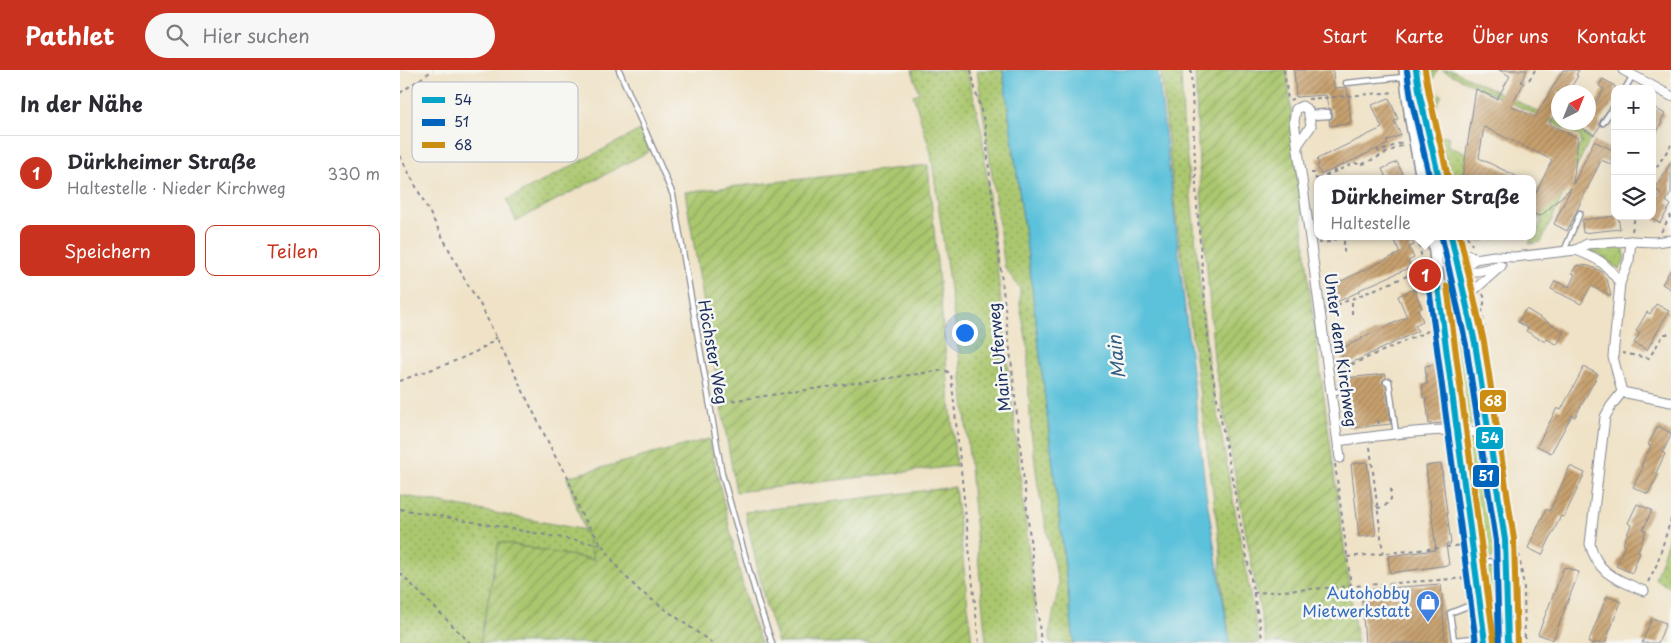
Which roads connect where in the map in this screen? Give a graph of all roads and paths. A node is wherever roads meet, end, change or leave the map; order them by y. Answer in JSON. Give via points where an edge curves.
{"nodes":[{"id":1,"x":433,"y":70,"type":"edge"},
{"id":2,"x":619,"y":70,"type":"edge"},
{"id":3,"x":972,"y":70,"type":"edge"},
{"id":4,"x":1191,"y":70,"type":"edge"},
{"id":5,"x":1284,"y":70,"type":"edge"},
{"id":6,"x":1416,"y":70,"type":"edge"},
{"id":7,"x":1535,"y":70,"type":"edge"},
{"id":8,"x":1623,"y":70,"type":"edge"},
{"id":9,"x":1405,"y":74,"type":"edge"},
{"id":10,"x":1633,"y":75,"type":"junction"},
{"id":11,"x":1529,"y":80,"type":"dead end"},
{"id":12,"x":416,"y":82,"type":"edge"},
{"id":13,"x":1346,"y":83,"type":"dead end"},
{"id":14,"x":412,"y":85,"type":"edge"},
{"id":15,"x":1627,"y":85,"type":"edge"},
{"id":16,"x":1396,"y":92,"type":"dead end"},
{"id":17,"x":400,"y":93,"type":"edge"},
{"id":18,"x":1671,"y":96,"type":"edge"},
{"id":19,"x":1298,"y":99,"type":"dead end"},
{"id":20,"x":1305,"y":99,"type":"dead end"},
{"id":21,"x":1611,"y":111,"type":"edge"},
{"id":22,"x":1328,"y":114,"type":"dead end"},
{"id":23,"x":1310,"y":115,"type":"junction"},
{"id":24,"x":1425,"y":119,"type":"junction"},
{"id":25,"x":1411,"y":120,"type":"junction"},
{"id":26,"x":1603,"y":123,"type":"dead end"},
{"id":27,"x":1298,"y":144,"type":"junction"},
{"id":28,"x":1671,"y":145,"type":"edge"},
{"id":29,"x":1378,"y":149,"type":"dead end"},
{"id":30,"x":400,"y":156,"type":"edge"},
{"id":31,"x":1354,"y":159,"type":"dead end"},
{"id":32,"x":1355,"y":163,"type":"junction"},
{"id":33,"x":1656,"y":168,"type":"edge"},
{"id":34,"x":1334,"y":169,"type":"dead end"},
{"id":35,"x":1334,"y":172,"type":"junction"},
{"id":36,"x":1328,"y":175,"type":"edge"},
{"id":37,"x":1421,"y":175,"type":"edge"},
{"id":38,"x":1438,"y":175,"type":"edge"},
{"id":39,"x":1580,"y":214,"type":"dead end"},
{"id":40,"x":1671,"y":215,"type":"edge"},
{"id":41,"x":1634,"y":220,"type":"edge"},
{"id":42,"x":1344,"y":240,"type":"edge"},
{"id":43,"x":1433,"y":240,"type":"edge"},
{"id":44,"x":1435,"y":240,"type":"edge"},
{"id":45,"x":1468,"y":240,"type":"edge"},
{"id":46,"x":1671,"y":240,"type":"edge"},
{"id":47,"x":1452,"y":241,"type":"edge"},
{"id":48,"x":1631,"y":241,"type":"junction"},
{"id":49,"x":1655,"y":242,"type":"junction"},
{"id":50,"x":1576,"y":250,"type":"junction"},
{"id":51,"x":1344,"y":252,"type":"dead end"},
{"id":52,"x":1564,"y":252,"type":"junction"},
{"id":53,"x":1515,"y":257,"type":"junction"},
{"id":54,"x":1475,"y":259,"type":"junction"},
{"id":55,"x":1501,"y":266,"type":"junction"},
{"id":56,"x":1424,"y":268,"type":"dead end"},
{"id":57,"x":1458,"y":270,"type":"junction"},
{"id":58,"x":1481,"y":283,"type":"junction"},
{"id":59,"x":1620,"y":283,"type":"junction"},
{"id":60,"x":1352,"y":298,"type":"junction"},
{"id":61,"x":1339,"y":304,"type":"dead end"},
{"id":62,"x":1442,"y":311,"type":"junction"},
{"id":63,"x":1467,"y":311,"type":"junction"},
{"id":64,"x":1352,"y":314,"type":"dead end"},
{"id":65,"x":1435,"y":328,"type":"dead end"},
{"id":66,"x":1671,"y":334,"type":"edge"},
{"id":67,"x":497,"y":337,"type":"junction"},
{"id":68,"x":1614,"y":351,"type":"junction"},
{"id":69,"x":1348,"y":367,"type":"dead end"},
{"id":70,"x":400,"y":381,"type":"edge"},
{"id":71,"x":1386,"y":382,"type":"dead end"},
{"id":72,"x":1347,"y":391,"type":"dead end"},
{"id":73,"x":1331,"y":392,"type":"junction"},
{"id":74,"x":1622,"y":392,"type":"junction"},
{"id":75,"x":1671,"y":402,"type":"edge"},
{"id":76,"x":709,"y":404,"type":"junction"},
{"id":77,"x":1378,"y":420,"type":"dead end"},
{"id":78,"x":1379,"y":425,"type":"dead end"},
{"id":79,"x":1456,"y":430,"type":"junction"},
{"id":80,"x":1472,"y":431,"type":"junction"},
{"id":81,"x":1396,"y":434,"type":"junction"},
{"id":82,"x":1368,"y":437,"type":"junction"},
{"id":83,"x":1338,"y":441,"type":"junction"},
{"id":84,"x":1460,"y":452,"type":"junction"},
{"id":85,"x":1492,"y":452,"type":"junction"},
{"id":86,"x":1340,"y":458,"type":"joint"},
{"id":87,"x":1390,"y":487,"type":"dead end"},
{"id":88,"x":1377,"y":508,"type":"junction"},
{"id":89,"x":400,"y":509,"type":"edge"},
{"id":90,"x":1671,"y":520,"type":"edge"},
{"id":91,"x":1472,"y":533,"type":"junction"},
{"id":92,"x":1505,"y":540,"type":"junction"},
{"id":93,"x":1463,"y":545,"type":"dead end"},
{"id":94,"x":602,"y":546,"type":"junction"},
{"id":95,"x":1446,"y":546,"type":"dead end"},
{"id":96,"x":1439,"y":548,"type":"dead end"},
{"id":97,"x":1383,"y":553,"type":"junction"},
{"id":98,"x":1347,"y":557,"type":"junction"},
{"id":99,"x":400,"y":573,"type":"edge"},
{"id":100,"x":1467,"y":578,"type":"dead end"},
{"id":101,"x":1351,"y":586,"type":"junction"},
{"id":102,"x":1644,"y":591,"type":"joint"},
{"id":103,"x":1253,"y":593,"type":"junction"},
{"id":104,"x":1480,"y":602,"type":"junction"},
{"id":105,"x":1485,"y":640,"type":"edge"},
{"id":106,"x":470,"y":643,"type":"edge"},
{"id":107,"x":712,"y":643,"type":"edge"},
{"id":108,"x":772,"y":643,"type":"edge"},
{"id":109,"x":979,"y":643,"type":"edge"},
{"id":110,"x":1041,"y":643,"type":"edge"},
{"id":111,"x":1263,"y":643,"type":"edge"},
{"id":112,"x":1508,"y":643,"type":"edge"},
{"id":113,"x":1525,"y":643,"type":"edge"}],
"edges":[{"from":1,"to":12,"type":"path"},
{"from":2,"to":76,"type":"lane","name":"Höchster Weg","via":[[673,195]]},
{"from":3,"to":110,"type":"path","name":"Main-Uferweg","via":[[987,136]]},
{"from":4,"to":103,"type":"path","via":[[1197,207],[1210,361]]},
{"from":5,"to":19,"type":"path","via":[[1288,100]]},
{"from":6,"to":24,"type":"main road"},
{"from":7,"to":11,"type":"path"},
{"from":8,"to":10,"type":"street"},
{"from":9,"to":13,"type":"lane"},
{"from":9,"to":25,"type":"main road"},
{"from":10,"to":15,"type":"lane"},
{"from":10,"to":18,"type":"street"},
{"from":14,"to":17,"type":"path"},
{"from":16,"to":20,"type":"path"},
{"from":21,"to":26,"type":"lane"},
{"from":22,"to":23,"type":"lane"},
{"from":23,"to":27,"type":"street","via":[[1310,129]]},
{"from":23,"to":27,"type":"street","name":"Unter dem Kirchweg","via":[[1306,107],[1296,109]]},
{"from":24,"to":25,"type":"lane"},
{"from":24,"to":38,"type":"main road"},
{"from":25,"to":37,"type":"main road"},
{"from":27,"to":73,"type":"street","name":"Unter dem Kirchweg"},
{"from":28,"to":33,"type":"path"},
{"from":29,"to":32,"type":"path","via":[[1379,152],[1405,143],[1361,165]]},
{"from":30,"to":67,"type":"path"},
{"from":31,"to":32,"type":"path"},
{"from":32,"to":35,"type":"path"},
{"from":34,"to":35,"type":"path"},
{"from":35,"to":36,"type":"path"},
{"from":39,"to":52,"type":"lane"},
{"from":40,"to":49,"type":"path"},
{"from":41,"to":48,"type":"path"},
{"from":42,"to":51,"type":"path"},
{"from":43,"to":62,"type":"main road"},
{"from":44,"to":57,"type":"street"},
{"from":45,"to":54,"type":"path"},
{"from":46,"to":49,"type":"street"},
{"from":47,"to":54,"type":"street"},
{"from":47,"to":57,"type":"main road"},
{"from":48,"to":49,"type":"street"},
{"from":48,"to":50,"type":"street","via":[[1587,244]]},
{"from":48,"to":59,"type":"street","via":[[1630,260]]},
{"from":50,"to":52,"type":"street"},
{"from":50,"to":59,"type":"street","via":[[1598,259]]},
{"from":52,"to":53,"type":"street"},
{"from":53,"to":54,"type":"street"},
{"from":53,"to":55,"type":"street"},
{"from":54,"to":57,"type":"street"},
{"from":55,"to":57,"type":"street"},
{"from":55,"to":58,"type":"street"},
{"from":56,"to":60,"type":"path"},
{"from":57,"to":62,"type":"street","via":[[1446,290]]},
{"from":57,"to":63,"type":"main road"},
{"from":58,"to":63,"type":"street","via":[[1473,291]]},
{"from":58,"to":113,"type":"path","via":[[1485,298],[1482,312],[1524,588]]},
{"from":59,"to":68,"type":"street"},
{"from":60,"to":61,"type":"path"},
{"from":60,"to":64,"type":"path"},
{"from":62,"to":79,"type":"main road"},
{"from":63,"to":85,"type":"main road"},
{"from":65,"to":69,"type":"path"},
{"from":66,"to":68,"type":"path","via":[[1664,334],[1649,358]]},
{"from":67,"to":70,"type":"path","via":[[461,358]]},
{"from":67,"to":94,"type":"path","via":[[556,458],[568,475],[581,514]]},
{"from":68,"to":74,"type":"street"},
{"from":71,"to":81,"type":"lane","via":[[1389,382]]},
{"from":72,"to":73,"type":"lane"},
{"from":73,"to":83,"type":"street","name":"Unter dem Kirchweg"},
{"from":74,"to":75,"type":"street"},
{"from":74,"to":102,"type":"street","via":[[1605,417],[1590,544],[1601,568],[1614,578]]},
{"from":76,"to":108,"type":"lane","name":"Höchster Weg","via":[[722,474]]},
{"from":76,"to":109,"type":"path","via":[[945,370],[951,374]]},
{"from":77,"to":78,"type":"path"},
{"from":79,"to":80,"type":"street","name":"Unter dem Kirchweg"},
{"from":79,"to":81,"type":"street","name":"Unter dem Kirchweg"},
{"from":79,"to":84,"type":"main road"},
{"from":80,"to":84,"type":"lane","via":[[1462,440]]},
{"from":80,"to":85,"type":"street","via":[[1486,440]]},
{"from":81,"to":82,"type":"street","name":"Unter dem Kirchweg"},
{"from":82,"to":83,"type":"street","name":"Unter dem Kirchweg"},
{"from":82,"to":88,"type":"path"},
{"from":83,"to":86,"type":"street","name":"Unter dem Kirchweg"},
{"from":84,"to":91,"type":"main road"},
{"from":85,"to":92,"type":"main road"},
{"from":86,"to":98,"type":"path","via":[[1334,465]]},
{"from":87,"to":88,"type":"path","via":[[1392,499],[1384,507]]},
{"from":88,"to":97,"type":"path"},
{"from":89,"to":94,"type":"path"},
{"from":90,"to":102,"type":"path","via":[[1657,564]]},
{"from":91,"to":92,"type":"lane","via":[[1485,561],[1493,562],[1500,556]]},
{"from":91,"to":104,"type":"main road"},
{"from":92,"to":112,"type":"main road"},
{"from":93,"to":95,"type":"path"},
{"from":94,"to":107,"type":"path","via":[[640,591]]},
{"from":96,"to":97,"type":"path"},
{"from":97,"to":98,"type":"path"},
{"from":98,"to":101,"type":"path"},
{"from":99,"to":106,"type":"path"},
{"from":100,"to":101,"type":"path"},
{"from":101,"to":103,"type":"path"},
{"from":103,"to":111,"type":"path"},
{"from":104,"to":105,"type":"main road"},
{"from":104,"to":105,"type":"lane","via":[[1450,612],[1454,640]]}]}
